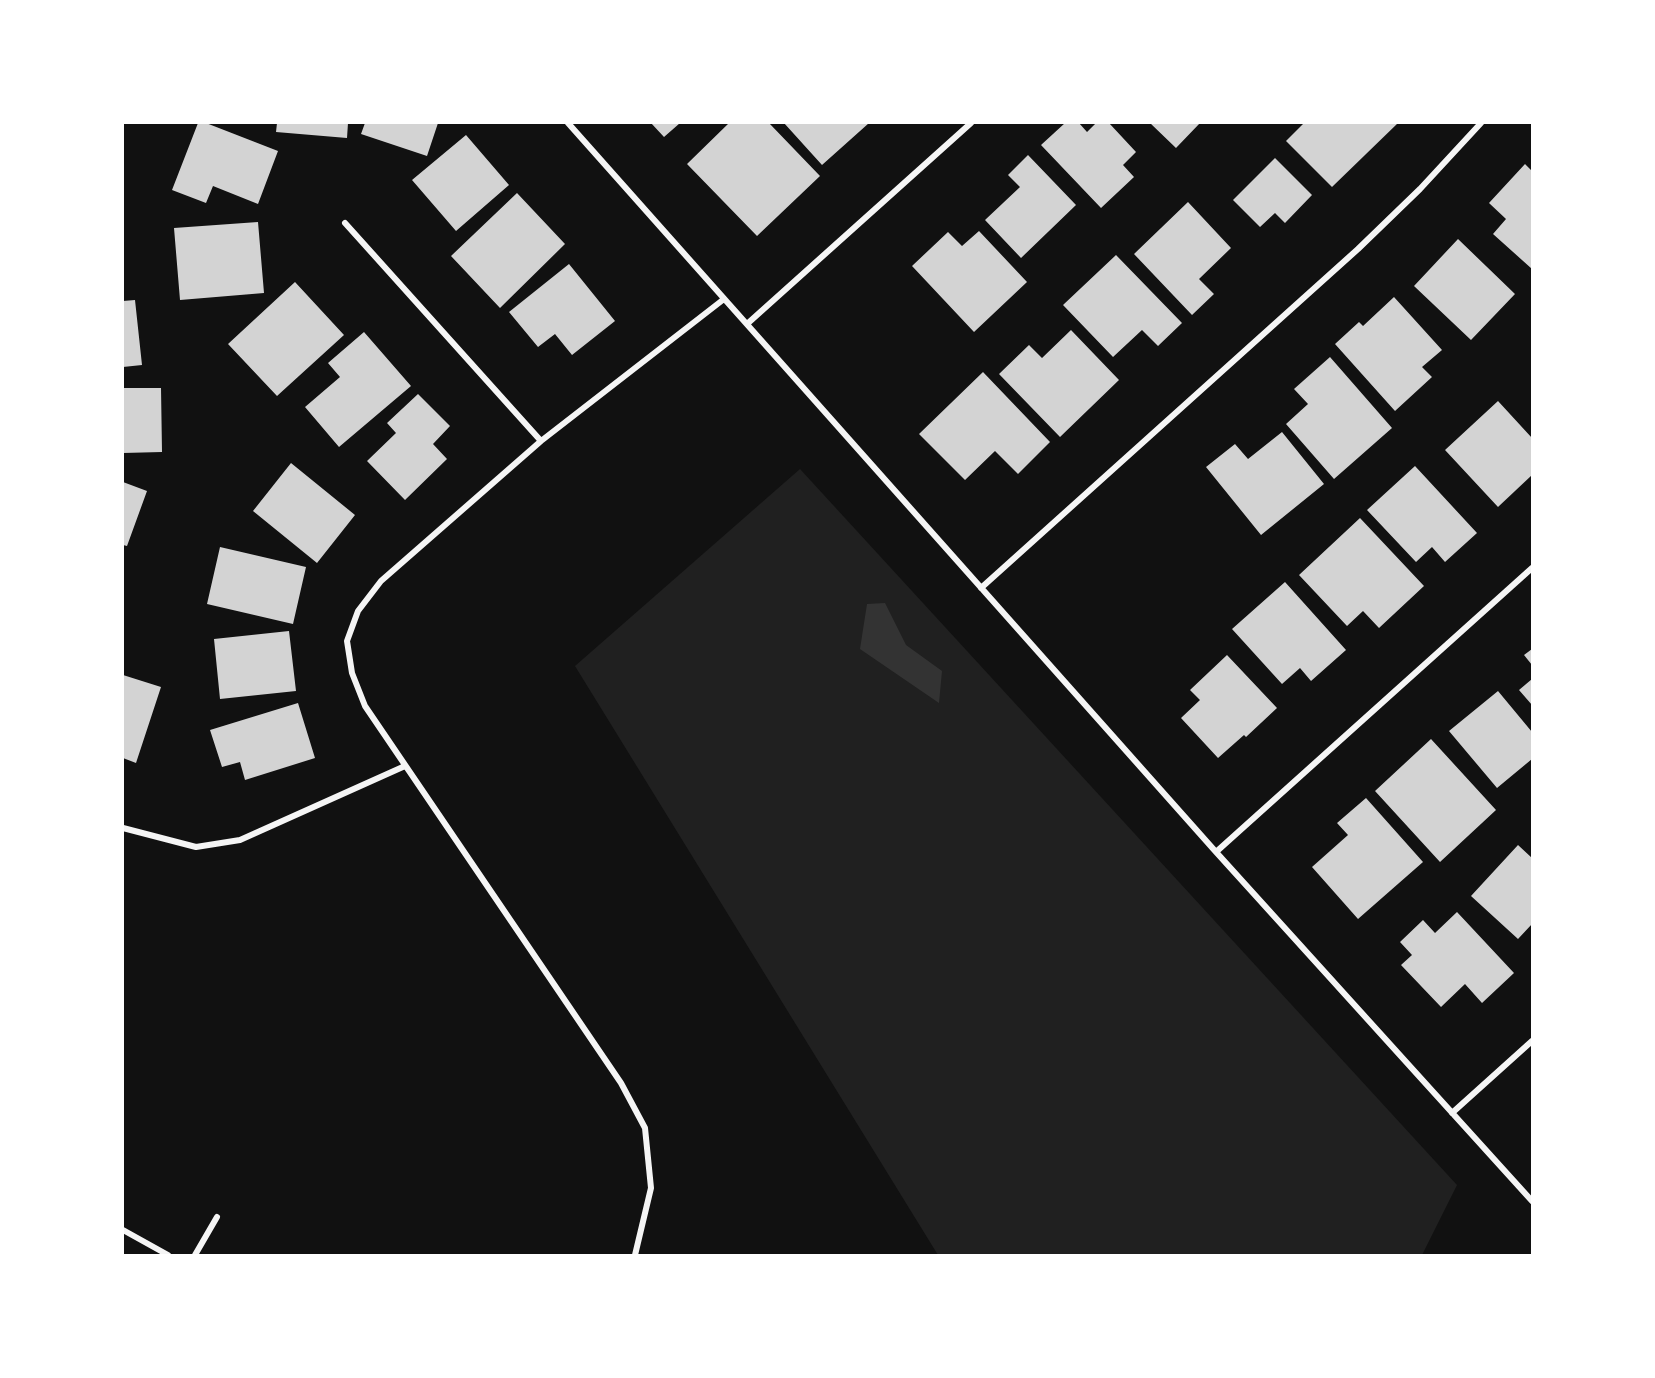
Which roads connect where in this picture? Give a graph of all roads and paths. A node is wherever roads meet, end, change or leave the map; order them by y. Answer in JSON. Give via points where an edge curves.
{"nodes":[{"id":1,"x":568,"y":123,"type":"edge"},
{"id":2,"x":972,"y":123,"type":"edge"},
{"id":3,"x":1481,"y":123,"type":"edge"},
{"id":4,"x":345,"y":223,"type":"dead end"},
{"id":5,"x":724,"y":299,"type":"junction"},
{"id":6,"x":747,"y":324,"type":"junction"},
{"id":7,"x":541,"y":441,"type":"junction"},
{"id":8,"x":1532,"y":568,"type":"edge"},
{"id":9,"x":981,"y":588,"type":"junction"},
{"id":10,"x":405,"y":766,"type":"junction"},
{"id":11,"x":123,"y":828,"type":"edge"},
{"id":12,"x":1216,"y":852,"type":"junction"},
{"id":13,"x":1532,"y":1041,"type":"edge"},
{"id":14,"x":1452,"y":1113,"type":"junction"},
{"id":15,"x":1532,"y":1202,"type":"edge"},
{"id":16,"x":217,"y":1217,"type":"dead end"},
{"id":17,"x":123,"y":1230,"type":"edge"},
{"id":18,"x":168,"y":1255,"type":"edge"},
{"id":19,"x":195,"y":1255,"type":"edge"},
{"id":20,"x":635,"y":1255,"type":"edge"}],
"edges":[{"from":1,"to":5,"type":"street"},
{"from":2,"to":6,"type":"street"},
{"from":3,"to":9,"type":"street","via":[[1358,249]]},
{"from":4,"to":7,"type":"street"},
{"from":5,"to":6,"type":"street"},
{"from":5,"to":7,"type":"street"},
{"from":6,"to":9,"type":"street"},
{"from":7,"to":10,"type":"street","via":[[381,581],[358,612],[347,641],[352,674],[365,706]]},
{"from":8,"to":12,"type":"street"},
{"from":9,"to":12,"type":"street"},
{"from":10,"to":11,"type":"street","via":[[240,840],[196,847]]},
{"from":10,"to":20,"type":"street","via":[[621,1083],[645,1128],[651,1188]]},
{"from":12,"to":14,"type":"street"},
{"from":13,"to":14,"type":"street"},
{"from":14,"to":15,"type":"street"},
{"from":16,"to":19,"type":"street"},
{"from":17,"to":18,"type":"street"}]}
